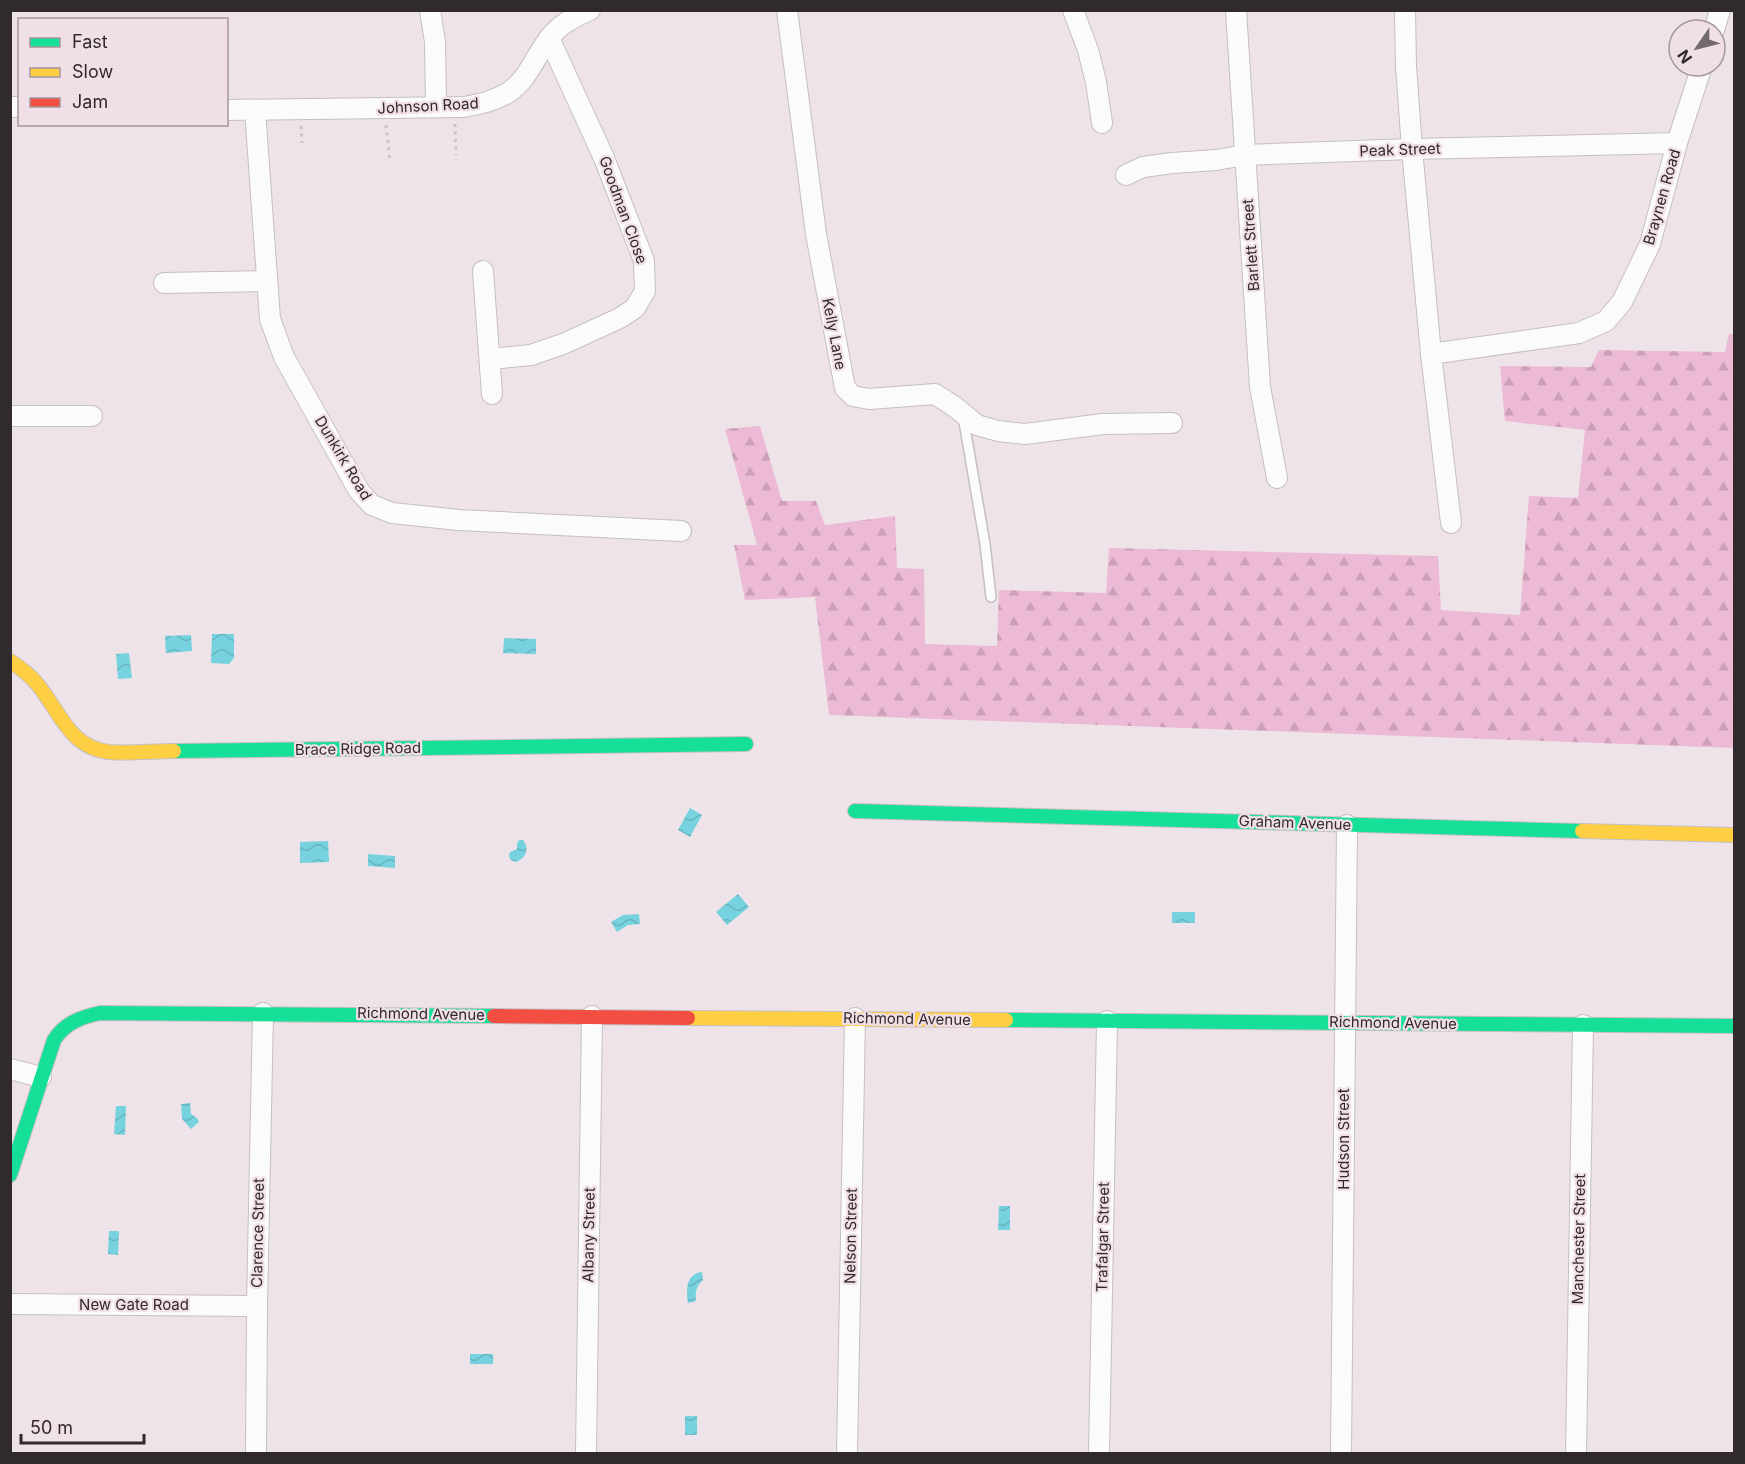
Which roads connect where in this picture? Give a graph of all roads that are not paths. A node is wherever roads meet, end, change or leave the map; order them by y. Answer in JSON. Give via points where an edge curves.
{"nodes":[{"id":1,"x":430,"y":10,"type":"edge"},
{"id":2,"x":590,"y":10,"type":"edge"},
{"id":3,"x":787,"y":10,"type":"edge"},
{"id":4,"x":1073,"y":10,"type":"edge"},
{"id":5,"x":1236,"y":10,"type":"edge"},
{"id":6,"x":1406,"y":10,"type":"edge"},
{"id":7,"x":549,"y":38,"type":"junction"},
{"id":8,"x":1698,"y":78,"type":"edge"},
{"id":9,"x":445,"y":107,"type":"junction"},
{"id":10,"x":228,"y":110,"type":"edge"},
{"id":11,"x":255,"y":110,"type":"junction"},
{"id":12,"x":1102,"y":123,"type":"dead end"},
{"id":13,"x":1677,"y":143,"type":"junction"},
{"id":14,"x":1413,"y":149,"type":"junction"},
{"id":15,"x":1245,"y":155,"type":"junction"},
{"id":16,"x":1126,"y":175,"type":"dead end"},
{"id":17,"x":483,"y":271,"type":"dead end"},
{"id":18,"x":267,"y":281,"type":"junction"},
{"id":19,"x":164,"y":283,"type":"dead end"},
{"id":20,"x":1431,"y":354,"type":"junction"},
{"id":21,"x":491,"y":359,"type":"junction"},
{"id":22,"x":492,"y":394,"type":"dead end"},
{"id":23,"x":963,"y":413,"type":"junction"},
{"id":24,"x":10,"y":416,"type":"edge"},
{"id":25,"x":92,"y":416,"type":"dead end"},
{"id":26,"x":1172,"y":423,"type":"dead end"},
{"id":27,"x":1277,"y":478,"type":"dead end"},
{"id":28,"x":1451,"y":523,"type":"dead end"},
{"id":29,"x":681,"y":531,"type":"dead end"},
{"id":30,"x":991,"y":597,"type":"dead end"},
{"id":31,"x":10,"y":661,"type":"edge"},
{"id":32,"x":746,"y":744,"type":"dead end"},
{"id":33,"x":855,"y":811,"type":"dead end"},
{"id":34,"x":1347,"y":825,"type":"junction"},
{"id":35,"x":1734,"y":835,"type":"edge"},
{"id":36,"x":263,"y":1013,"type":"junction"},
{"id":37,"x":592,"y":1016,"type":"junction"},
{"id":38,"x":855,"y":1018,"type":"junction"},
{"id":39,"x":1107,"y":1021,"type":"junction"},
{"id":40,"x":1345,"y":1023,"type":"junction"},
{"id":41,"x":1583,"y":1025,"type":"junction"},
{"id":42,"x":1734,"y":1026,"type":"edge"},
{"id":43,"x":10,"y":1069,"type":"edge"},
{"id":44,"x":41,"y":1077,"type":"junction"},
{"id":45,"x":10,"y":1174,"type":"edge"},
{"id":46,"x":10,"y":1304,"type":"edge"},
{"id":47,"x":257,"y":1306,"type":"junction"},
{"id":48,"x":256,"y":1454,"type":"edge"},
{"id":49,"x":586,"y":1454,"type":"edge"},
{"id":50,"x":847,"y":1454,"type":"edge"},
{"id":51,"x":1099,"y":1454,"type":"edge"},
{"id":52,"x":1341,"y":1454,"type":"edge"},
{"id":53,"x":1576,"y":1454,"type":"edge"}],
"edges":[{"from":1,"to":9,"type":"street"},
{"from":2,"to":7,"type":"street","name":"Johnson Road","via":[[572,17]]},
{"from":3,"to":23,"type":"street","name":"Kelly Lane","via":[[816,234],[844,388],[853,396],[869,399],[935,394]]},
{"from":4,"to":12,"type":"street","via":[[1088,50]]},
{"from":5,"to":15,"type":"street","name":"Barlett Street"},
{"from":6,"to":14,"type":"street"},
{"from":7,"to":9,"type":"street","name":"Johnson Road","via":[[528,73],[510,91],[487,103]]},
{"from":7,"to":21,"type":"street","name":"Goodman Close","via":[[604,158],[644,261],[645,291],[635,308],[620,318],[563,344],[531,355]]},
{"from":8,"to":13,"type":"street","name":"Braynen Road"},
{"from":9,"to":11,"type":"street","name":"Johnson Road"},
{"from":10,"to":11,"type":"street","name":"Johnson Road"},
{"from":11,"to":18,"type":"street","name":"Dunkirk Road"},
{"from":13,"to":14,"type":"street","name":"Peak Street"},
{"from":13,"to":20,"type":"street","name":"Braynen Road","via":[[1650,244],[1622,302],[1606,321],[1579,333]]},
{"from":14,"to":15,"type":"street","name":"Peak Street"},
{"from":14,"to":20,"type":"street"},
{"from":15,"to":16,"type":"street","name":"Peak Street","via":[[1143,167]]},
{"from":15,"to":27,"type":"street","name":"Barlett Street","via":[[1260,387]]},
{"from":17,"to":21,"type":"street"},
{"from":18,"to":19,"type":"street"},
{"from":18,"to":29,"type":"street","name":"Dunkirk Road","via":[[270,319],[284,357],[359,490],[372,505],[392,513],[459,520]]},
{"from":20,"to":28,"type":"street"},
{"from":21,"to":22,"type":"street"},
{"from":23,"to":26,"type":"street","name":"Kelly Lane","via":[[977,425],[1025,434],[1103,424]]},
{"from":23,"to":30,"type":"lane"},
{"from":24,"to":25,"type":"street"},
{"from":31,"to":32,"type":"street","name":"Brace Ridge Road","via":[[20,665],[37,684],[79,741],[109,752]]},
{"from":33,"to":34,"type":"street","name":"Graham Avenue"},
{"from":34,"to":35,"type":"street","name":"Graham Avenue"},
{"from":34,"to":40,"type":"street","name":"Hudson Street"},
{"from":36,"to":37,"type":"street","name":"Richmond Avenue"},
{"from":36,"to":44,"type":"street","name":"Richmond Avenue","via":[[100,1012],[80,1018],[57,1034]]},
{"from":36,"to":47,"type":"street","name":"Clarence Street"},
{"from":37,"to":38,"type":"street","name":"Richmond Avenue"},
{"from":37,"to":49,"type":"street","name":"Albany Street"},
{"from":38,"to":39,"type":"street","name":"Richmond Avenue"},
{"from":38,"to":50,"type":"street","name":"Nelson Street"},
{"from":39,"to":40,"type":"street","name":"Richmond Avenue"},
{"from":39,"to":51,"type":"street","name":"Trafalgar Street"},
{"from":40,"to":41,"type":"street","name":"Richmond Avenue"},
{"from":40,"to":52,"type":"street","name":"Hudson Street"},
{"from":41,"to":42,"type":"street","name":"Richmond Avenue"},
{"from":41,"to":53,"type":"street","name":"Manchester Street"},
{"from":43,"to":44,"type":"street"},
{"from":44,"to":45,"type":"street"},
{"from":46,"to":47,"type":"street","name":"New Gate Road"},
{"from":47,"to":48,"type":"street","name":"Clarence Street"}]}
